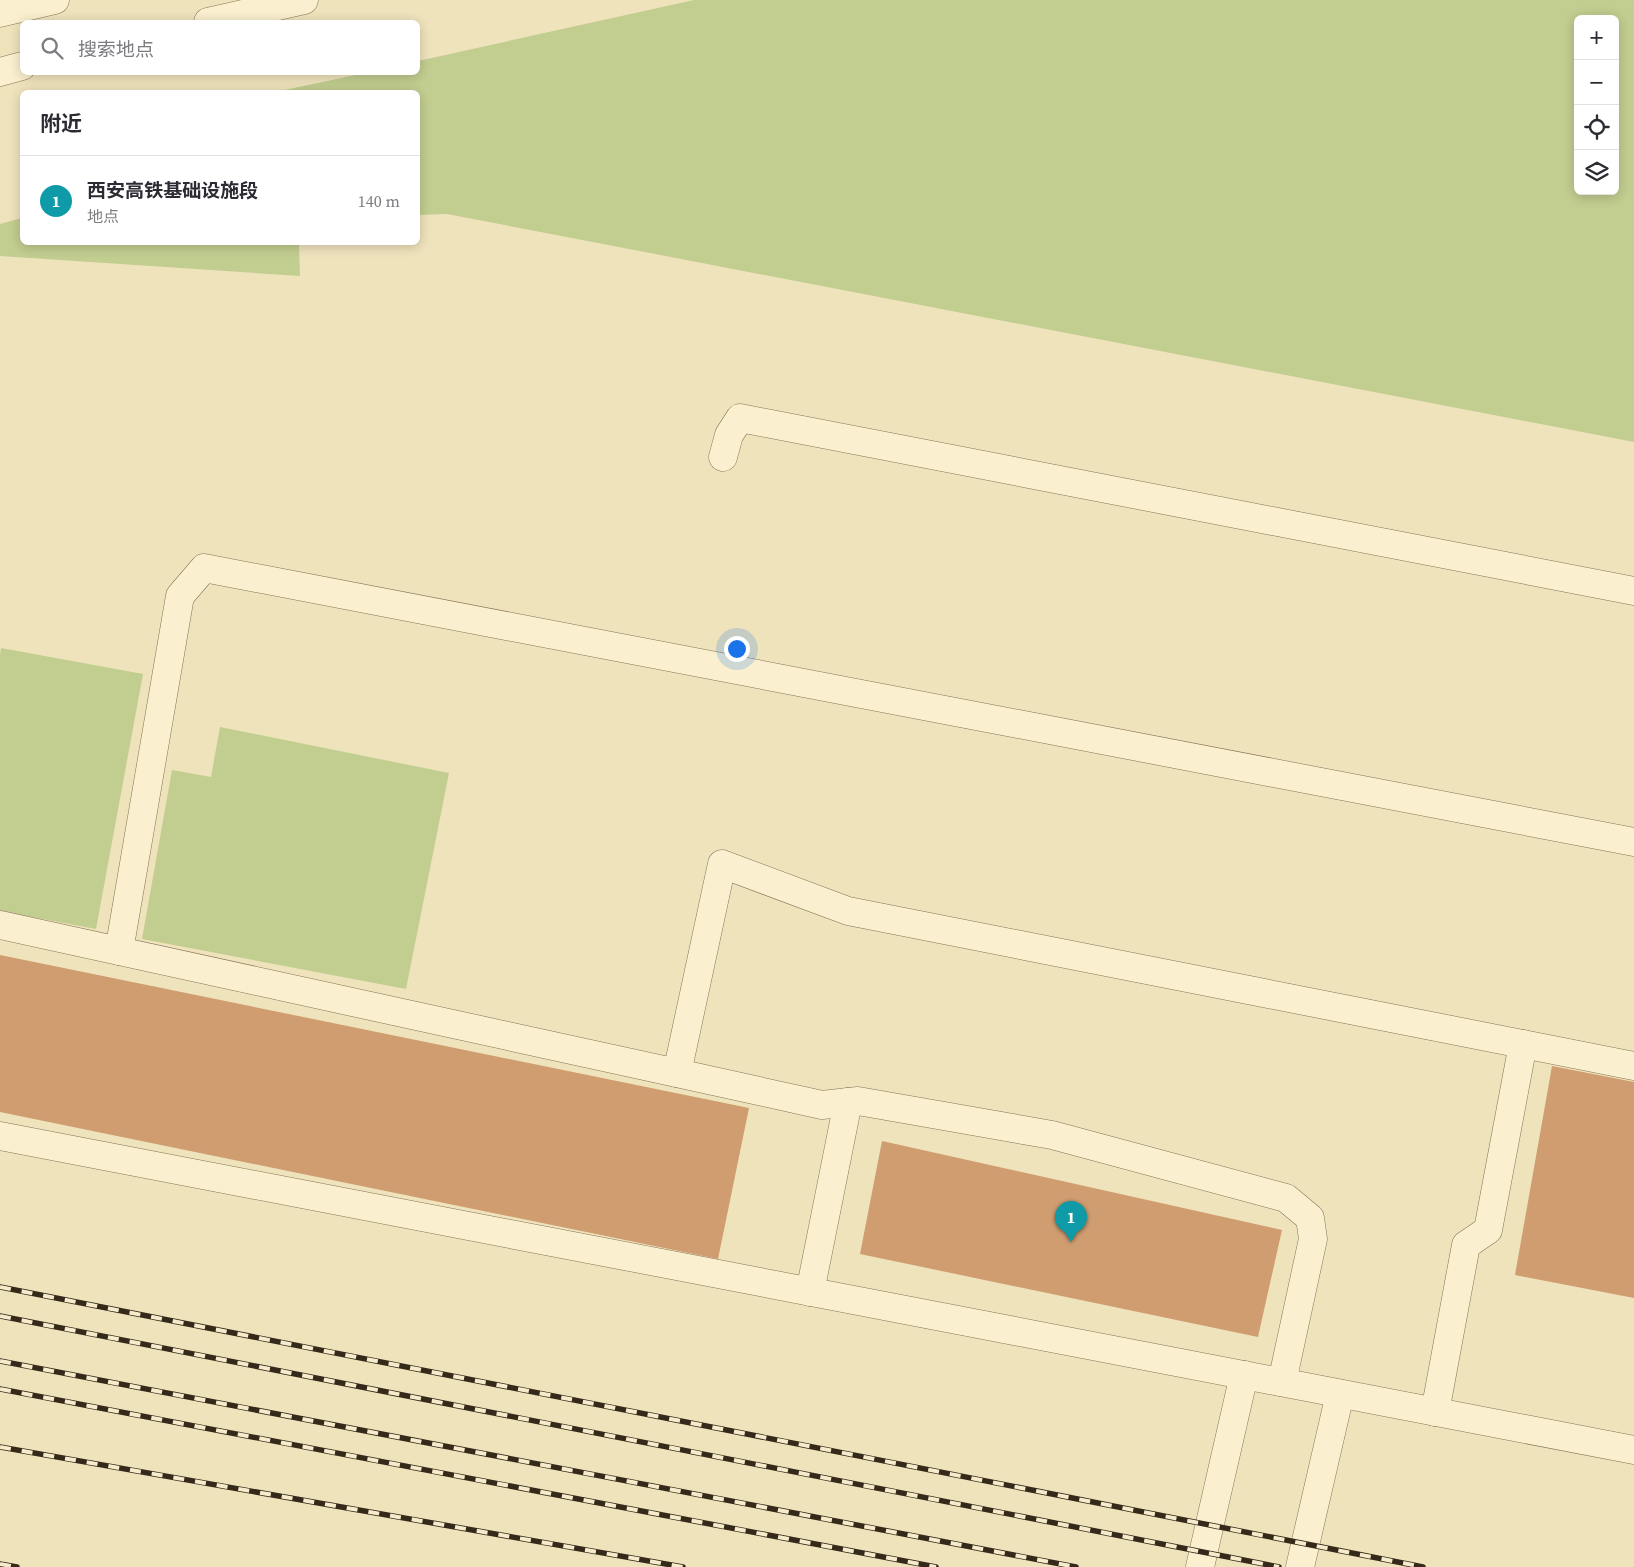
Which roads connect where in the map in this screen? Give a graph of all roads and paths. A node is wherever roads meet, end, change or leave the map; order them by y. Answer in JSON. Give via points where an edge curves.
{"nodes":[{"id":1,"x":55,"y":0,"type":"edge"},
{"id":2,"x":304,"y":0,"type":"edge"},
{"id":3,"x":0,"y":13,"type":"edge"},
{"id":4,"x":217,"y":20,"type":"edge"},
{"id":5,"x":20,"y":67,"type":"edge"},
{"id":6,"x":0,"y":72,"type":"edge"},
{"id":7,"x":723,"y":457,"type":"dead end"},
{"id":8,"x":1634,"y":591,"type":"edge"},
{"id":9,"x":1634,"y":842,"type":"edge"},
{"id":10,"x":0,"y":925,"type":"edge"},
{"id":11,"x":119,"y":951,"type":"junction"},
{"id":12,"x":1523,"y":1044,"type":"junction"},
{"id":13,"x":1634,"y":1066,"type":"edge"},
{"id":14,"x":677,"y":1073,"type":"junction"},
{"id":15,"x":848,"y":1102,"type":"junction"},
{"id":16,"x":0,"y":1136,"type":"edge"},
{"id":17,"x":810,"y":1292,"type":"junction"},
{"id":18,"x":1244,"y":1375,"type":"junction"},
{"id":19,"x":1282,"y":1382,"type":"junction"},
{"id":20,"x":1340,"y":1394,"type":"junction"},
{"id":21,"x":1434,"y":1412,"type":"junction"},
{"id":22,"x":1634,"y":1450,"type":"edge"},
{"id":23,"x":1200,"y":1567,"type":"edge"},
{"id":24,"x":1300,"y":1567,"type":"edge"}],
"edges":[{"from":1,"to":3,"type":"street"},
{"from":2,"to":4,"type":"street"},
{"from":5,"to":6,"type":"street"},
{"from":7,"to":8,"type":"street","via":[[729,435],[740,418]]},
{"from":9,"to":11,"type":"street","via":[[204,568],[180,596]]},
{"from":10,"to":11,"type":"street"},
{"from":11,"to":14,"type":"street"},
{"from":12,"to":13,"type":"street"},
{"from":12,"to":14,"type":"street","via":[[848,911],[722,864]]},
{"from":12,"to":21,"type":"street","via":[[1488,1230],[1466,1245]]},
{"from":14,"to":15,"type":"street","via":[[822,1105]]},
{"from":15,"to":17,"type":"street"},
{"from":15,"to":19,"type":"street","via":[[858,1101],[1052,1135],[1286,1198],[1310,1218],[1313,1239]]},
{"from":16,"to":17,"type":"street"},
{"from":17,"to":18,"type":"street"},
{"from":18,"to":19,"type":"street"},
{"from":18,"to":23,"type":"street"},
{"from":19,"to":20,"type":"street"},
{"from":20,"to":21,"type":"street"},
{"from":20,"to":24,"type":"street"},
{"from":21,"to":22,"type":"street"}]}
